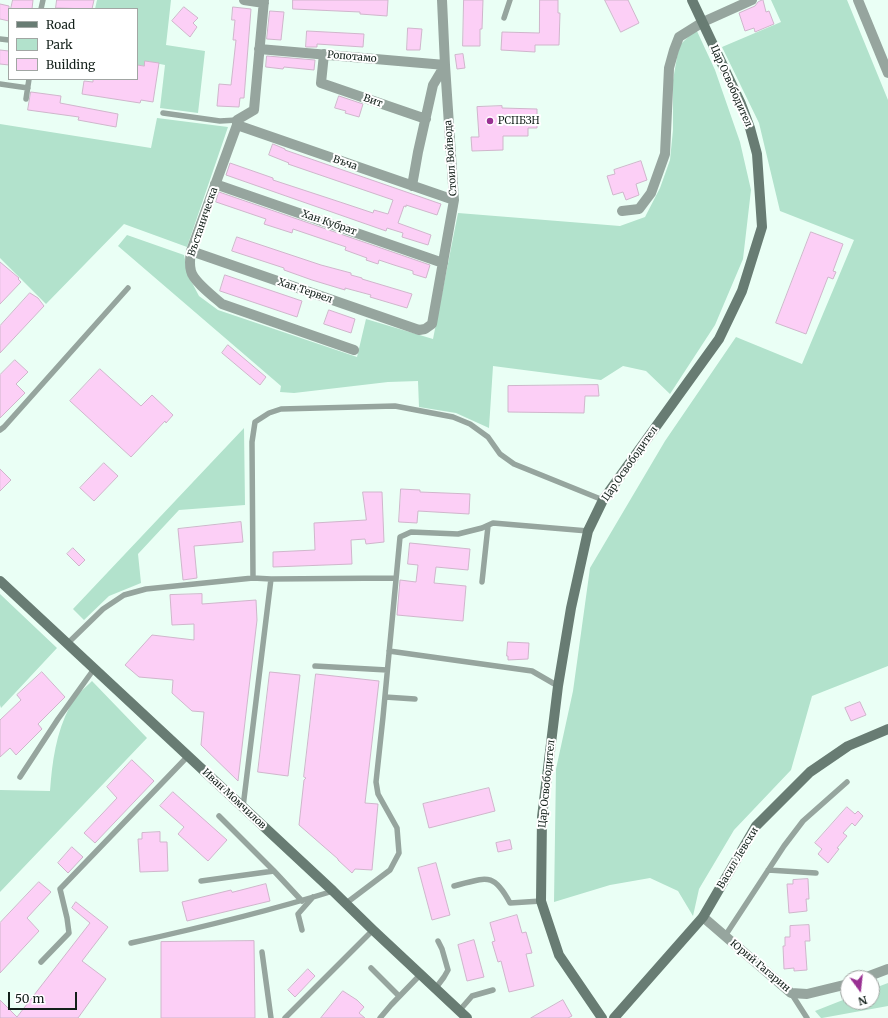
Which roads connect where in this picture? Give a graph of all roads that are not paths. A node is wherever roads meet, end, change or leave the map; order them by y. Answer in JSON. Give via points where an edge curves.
{"nodes":[{"id":1,"x":244,"y":0,"type":"edge"},
{"id":2,"x":442,"y":0,"type":"edge"},
{"id":3,"x":510,"y":0,"type":"edge"},
{"id":4,"x":692,"y":0,"type":"edge"},
{"id":5,"x":752,"y":0,"type":"edge"},
{"id":6,"x":858,"y":0,"type":"edge"},
{"id":7,"x":264,"y":1,"type":"edge"},
{"id":8,"x":504,"y":18,"type":"dead end"},
{"id":9,"x":703,"y":22,"type":"junction"},
{"id":10,"x":260,"y":49,"type":"junction"},
{"id":11,"x":324,"y":54,"type":"junction"},
{"id":12,"x":445,"y":65,"type":"junction"},
{"id":13,"x":888,"y":73,"type":"edge"},
{"id":14,"x":29,"y":80,"type":"edge"},
{"id":15,"x":0,"y":84,"type":"edge"},
{"id":16,"x":28,"y":88,"type":"junction"},
{"id":17,"x":26,"y":99,"type":"dead end"},
{"id":18,"x":163,"y":113,"type":"dead end"},
{"id":19,"x":426,"y":119,"type":"junction"},
{"id":20,"x":237,"y":122,"type":"junction"},
{"id":21,"x":216,"y":184,"type":"junction"},
{"id":22,"x":412,"y":186,"type":"junction"},
{"id":23,"x":454,"y":200,"type":"junction"},
{"id":24,"x":622,"y":212,"type":"dead end"},
{"id":25,"x":191,"y":251,"type":"junction"},
{"id":26,"x":443,"y":263,"type":"junction"},
{"id":27,"x":128,"y":288,"type":"dead end"},
{"id":28,"x":419,"y":330,"type":"joint"},
{"id":29,"x":354,"y":350,"type":"dead end"},
{"id":30,"x":0,"y":430,"type":"edge"},
{"id":31,"x":603,"y":500,"type":"junction"},
{"id":32,"x":488,"y":526,"type":"junction"},
{"id":33,"x":588,"y":531,"type":"junction"},
{"id":34,"x":253,"y":578,"type":"junction"},
{"id":35,"x":396,"y":578,"type":"junction"},
{"id":36,"x":271,"y":579,"type":"junction"},
{"id":37,"x":0,"y":581,"type":"edge"},
{"id":38,"x":482,"y":582,"type":"dead end"},
{"id":39,"x":68,"y":644,"type":"junction"},
{"id":40,"x":389,"y":651,"type":"junction"},
{"id":41,"x":315,"y":666,"type":"dead end"},
{"id":42,"x":94,"y":669,"type":"junction"},
{"id":43,"x":387,"y":670,"type":"junction"},
{"id":44,"x":558,"y":686,"type":"junction"},
{"id":45,"x":385,"y":697,"type":"junction"},
{"id":46,"x":415,"y":699,"type":"dead end"},
{"id":47,"x":888,"y":729,"type":"edge"},
{"id":48,"x":188,"y":756,"type":"junction"},
{"id":49,"x":20,"y":777,"type":"dead end"},
{"id":50,"x":847,"y":782,"type":"dead end"},
{"id":51,"x":243,"y":807,"type":"junction"},
{"id":52,"x":219,"y":816,"type":"dead end"},
{"id":53,"x":768,"y":870,"type":"junction"},
{"id":54,"x":274,"y":871,"type":"junction"},
{"id":55,"x":816,"y":873,"type":"dead end"},
{"id":56,"x":201,"y":881,"type":"dead end"},
{"id":57,"x":454,"y":886,"type":"dead end"},
{"id":58,"x":333,"y":891,"type":"junction"},
{"id":59,"x":313,"y":897,"type":"junction"},
{"id":60,"x":302,"y":901,"type":"junction"},
{"id":61,"x":541,"y":901,"type":"junction"},
{"id":62,"x":345,"y":904,"type":"junction"},
{"id":63,"x":702,"y":917,"type":"junction"},
{"id":64,"x":302,"y":930,"type":"dead end"},
{"id":65,"x":373,"y":930,"type":"junction"},
{"id":66,"x":725,"y":936,"type":"junction"},
{"id":67,"x":438,"y":941,"type":"dead end"},
{"id":68,"x":131,"y":943,"type":"dead end"},
{"id":69,"x":262,"y":952,"type":"dead end"},
{"id":70,"x":41,"y":962,"type":"dead end"},
{"id":71,"x":371,"y":968,"type":"dead end"},
{"id":72,"x":420,"y":975,"type":"junction"},
{"id":73,"x":840,"y":986,"type":"edge"},
{"id":74,"x":435,"y":989,"type":"junction"},
{"id":75,"x":493,"y":990,"type":"dead end"},
{"id":76,"x":791,"y":993,"type":"junction"},
{"id":77,"x":399,"y":996,"type":"junction"},
{"id":78,"x":459,"y":1011,"type":"junction"},
{"id":79,"x":618,"y":1017,"type":"edge"},
{"id":80,"x":271,"y":1018,"type":"edge"},
{"id":81,"x":286,"y":1018,"type":"edge"},
{"id":82,"x":380,"y":1018,"type":"edge"},
{"id":83,"x":467,"y":1018,"type":"edge"},
{"id":84,"x":602,"y":1018,"type":"edge"},
{"id":85,"x":807,"y":1018,"type":"edge"}],
"edges":[{"from":1,"to":7,"type":"street"},
{"from":2,"to":12,"type":"street","name":"Стоил Войвода"},
{"from":3,"to":8,"type":"lane"},
{"from":4,"to":9,"type":"main road","name":"Цар Освободител"},
{"from":5,"to":9,"type":"street"},
{"from":6,"to":13,"type":"street"},
{"from":7,"to":10,"type":"street"},
{"from":9,"to":24,"type":"street","via":[[679,37],[674,50],[669,68],[666,154],[651,192],[639,210]]},
{"from":9,"to":31,"type":"main road","name":"Цар Освободител","via":[[750,128],[756,154],[762,227],[742,291],[719,339]]},
{"from":10,"to":11,"type":"street","name":"Ропотамо"},
{"from":10,"to":20,"type":"street","via":[[254,110]]},
{"from":11,"to":12,"type":"street","name":"Ропотамо"},
{"from":11,"to":19,"type":"street","name":"Вит","via":[[321,83]]},
{"from":12,"to":19,"type":"street","via":[[433,84]]},
{"from":12,"to":23,"type":"street","name":"Стоил Войвода"},
{"from":14,"to":16,"type":"lane"},
{"from":15,"to":16,"type":"lane"},
{"from":16,"to":17,"type":"lane"},
{"from":18,"to":20,"type":"lane"},
{"from":19,"to":22,"type":"street"},
{"from":20,"to":21,"type":"street","name":"Въстаническа"},
{"from":20,"to":22,"type":"street","name":"Въча"},
{"from":21,"to":25,"type":"street","name":"Въстаническа"},
{"from":21,"to":26,"type":"street","name":"Хан Кубрат"},
{"from":22,"to":23,"type":"street","name":"Въча"},
{"from":23,"to":26,"type":"street","name":"Стоил Войвода"},
{"from":25,"to":28,"type":"street","name":"Хан Тервел"},
{"from":25,"to":29,"type":"street","name":"Въстаническа","via":[[191,273],[222,304]]},
{"from":26,"to":28,"type":"street","name":"Стоил Войвода","via":[[432,324]]},
{"from":27,"to":30,"type":"lane"},
{"from":31,"to":33,"type":"main road","name":"Цар Освободител"},
{"from":31,"to":34,"type":"lane","via":[[514,464],[500,454],[488,438],[470,424],[453,417],[395,406],[281,410],[269,413],[255,422],[252,442]]},
{"from":32,"to":33,"type":"lane","via":[[493,523]]},
{"from":32,"to":35,"type":"lane","via":[[458,534],[411,532],[400,537]]},
{"from":32,"to":38,"type":"lane"},
{"from":33,"to":44,"type":"main road","name":"Цар Освободител","via":[[571,608]]},
{"from":34,"to":36,"type":"lane"},
{"from":34,"to":39,"type":"lane","via":[[146,589],[124,595],[104,609]]},
{"from":35,"to":36,"type":"lane"},
{"from":35,"to":40,"type":"lane"},
{"from":36,"to":51,"type":"lane"},
{"from":37,"to":39,"type":"main road","name":"Иван Момчилов"},
{"from":39,"to":42,"type":"main road","name":"Иван Момчилов"},
{"from":40,"to":43,"type":"lane"},
{"from":40,"to":44,"type":"lane","via":[[532,671]]},
{"from":41,"to":43,"type":"lane"},
{"from":42,"to":48,"type":"main road","name":"Иван Момчилов"},
{"from":42,"to":49,"type":"lane"},
{"from":43,"to":45,"type":"lane"},
{"from":44,"to":61,"type":"main road","name":"Цар Освободител","via":[[542,818]]},
{"from":45,"to":46,"type":"lane"},
{"from":45,"to":62,"type":"lane","via":[[376,782],[378,794],[397,828],[399,853],[390,870]]},
{"from":47,"to":63,"type":"main road","name":"Васил Левски","via":[[848,746],[810,772],[756,826]]},
{"from":48,"to":51,"type":"main road","name":"Иван Момчилов"},
{"from":48,"to":70,"type":"lane","via":[[60,889],[69,933]]},
{"from":50,"to":53,"type":"lane","via":[[802,821]]},
{"from":51,"to":58,"type":"main road","name":"Иван Момчилов"},
{"from":52,"to":54,"type":"lane"},
{"from":53,"to":55,"type":"lane"},
{"from":53,"to":66,"type":"lane"},
{"from":54,"to":56,"type":"lane"},
{"from":54,"to":60,"type":"lane"},
{"from":57,"to":61,"type":"lane","via":[[486,879],[497,883],[510,903]]},
{"from":58,"to":59,"type":"lane"},
{"from":58,"to":62,"type":"main road","name":"Иван Момчилов"},
{"from":59,"to":60,"type":"lane"},
{"from":59,"to":64,"type":"lane","via":[[298,914]]},
{"from":60,"to":68,"type":"lane"},
{"from":61,"to":84,"type":"main road","name":"Цар Освободител","via":[[559,955]]},
{"from":62,"to":65,"type":"main road","name":"Иван Момчилов"},
{"from":63,"to":66,"type":"street","name":"Юрий Гагарин"},
{"from":63,"to":79,"type":"main road","name":"Васил Левски"},
{"from":65,"to":72,"type":"main road","name":"Иван Момчилов"},
{"from":65,"to":81,"type":"lane"},
{"from":66,"to":76,"type":"street","name":"Юрий Гагарин"},
{"from":67,"to":74,"type":"lane","via":[[448,970]]},
{"from":69,"to":80,"type":"lane"},
{"from":71,"to":77,"type":"lane"},
{"from":72,"to":74,"type":"main road","name":"Иван Момчилов"},
{"from":72,"to":77,"type":"lane"},
{"from":73,"to":76,"type":"street","name":"Юрий Гагарин","via":[[807,994]]},
{"from":74,"to":78,"type":"main road","name":"Иван Момчилов"},
{"from":75,"to":78,"type":"lane","via":[[472,996]]},
{"from":76,"to":85,"type":"lane"},
{"from":77,"to":82,"type":"lane"},
{"from":78,"to":83,"type":"main road","name":"Иван Момчилов"}]}
